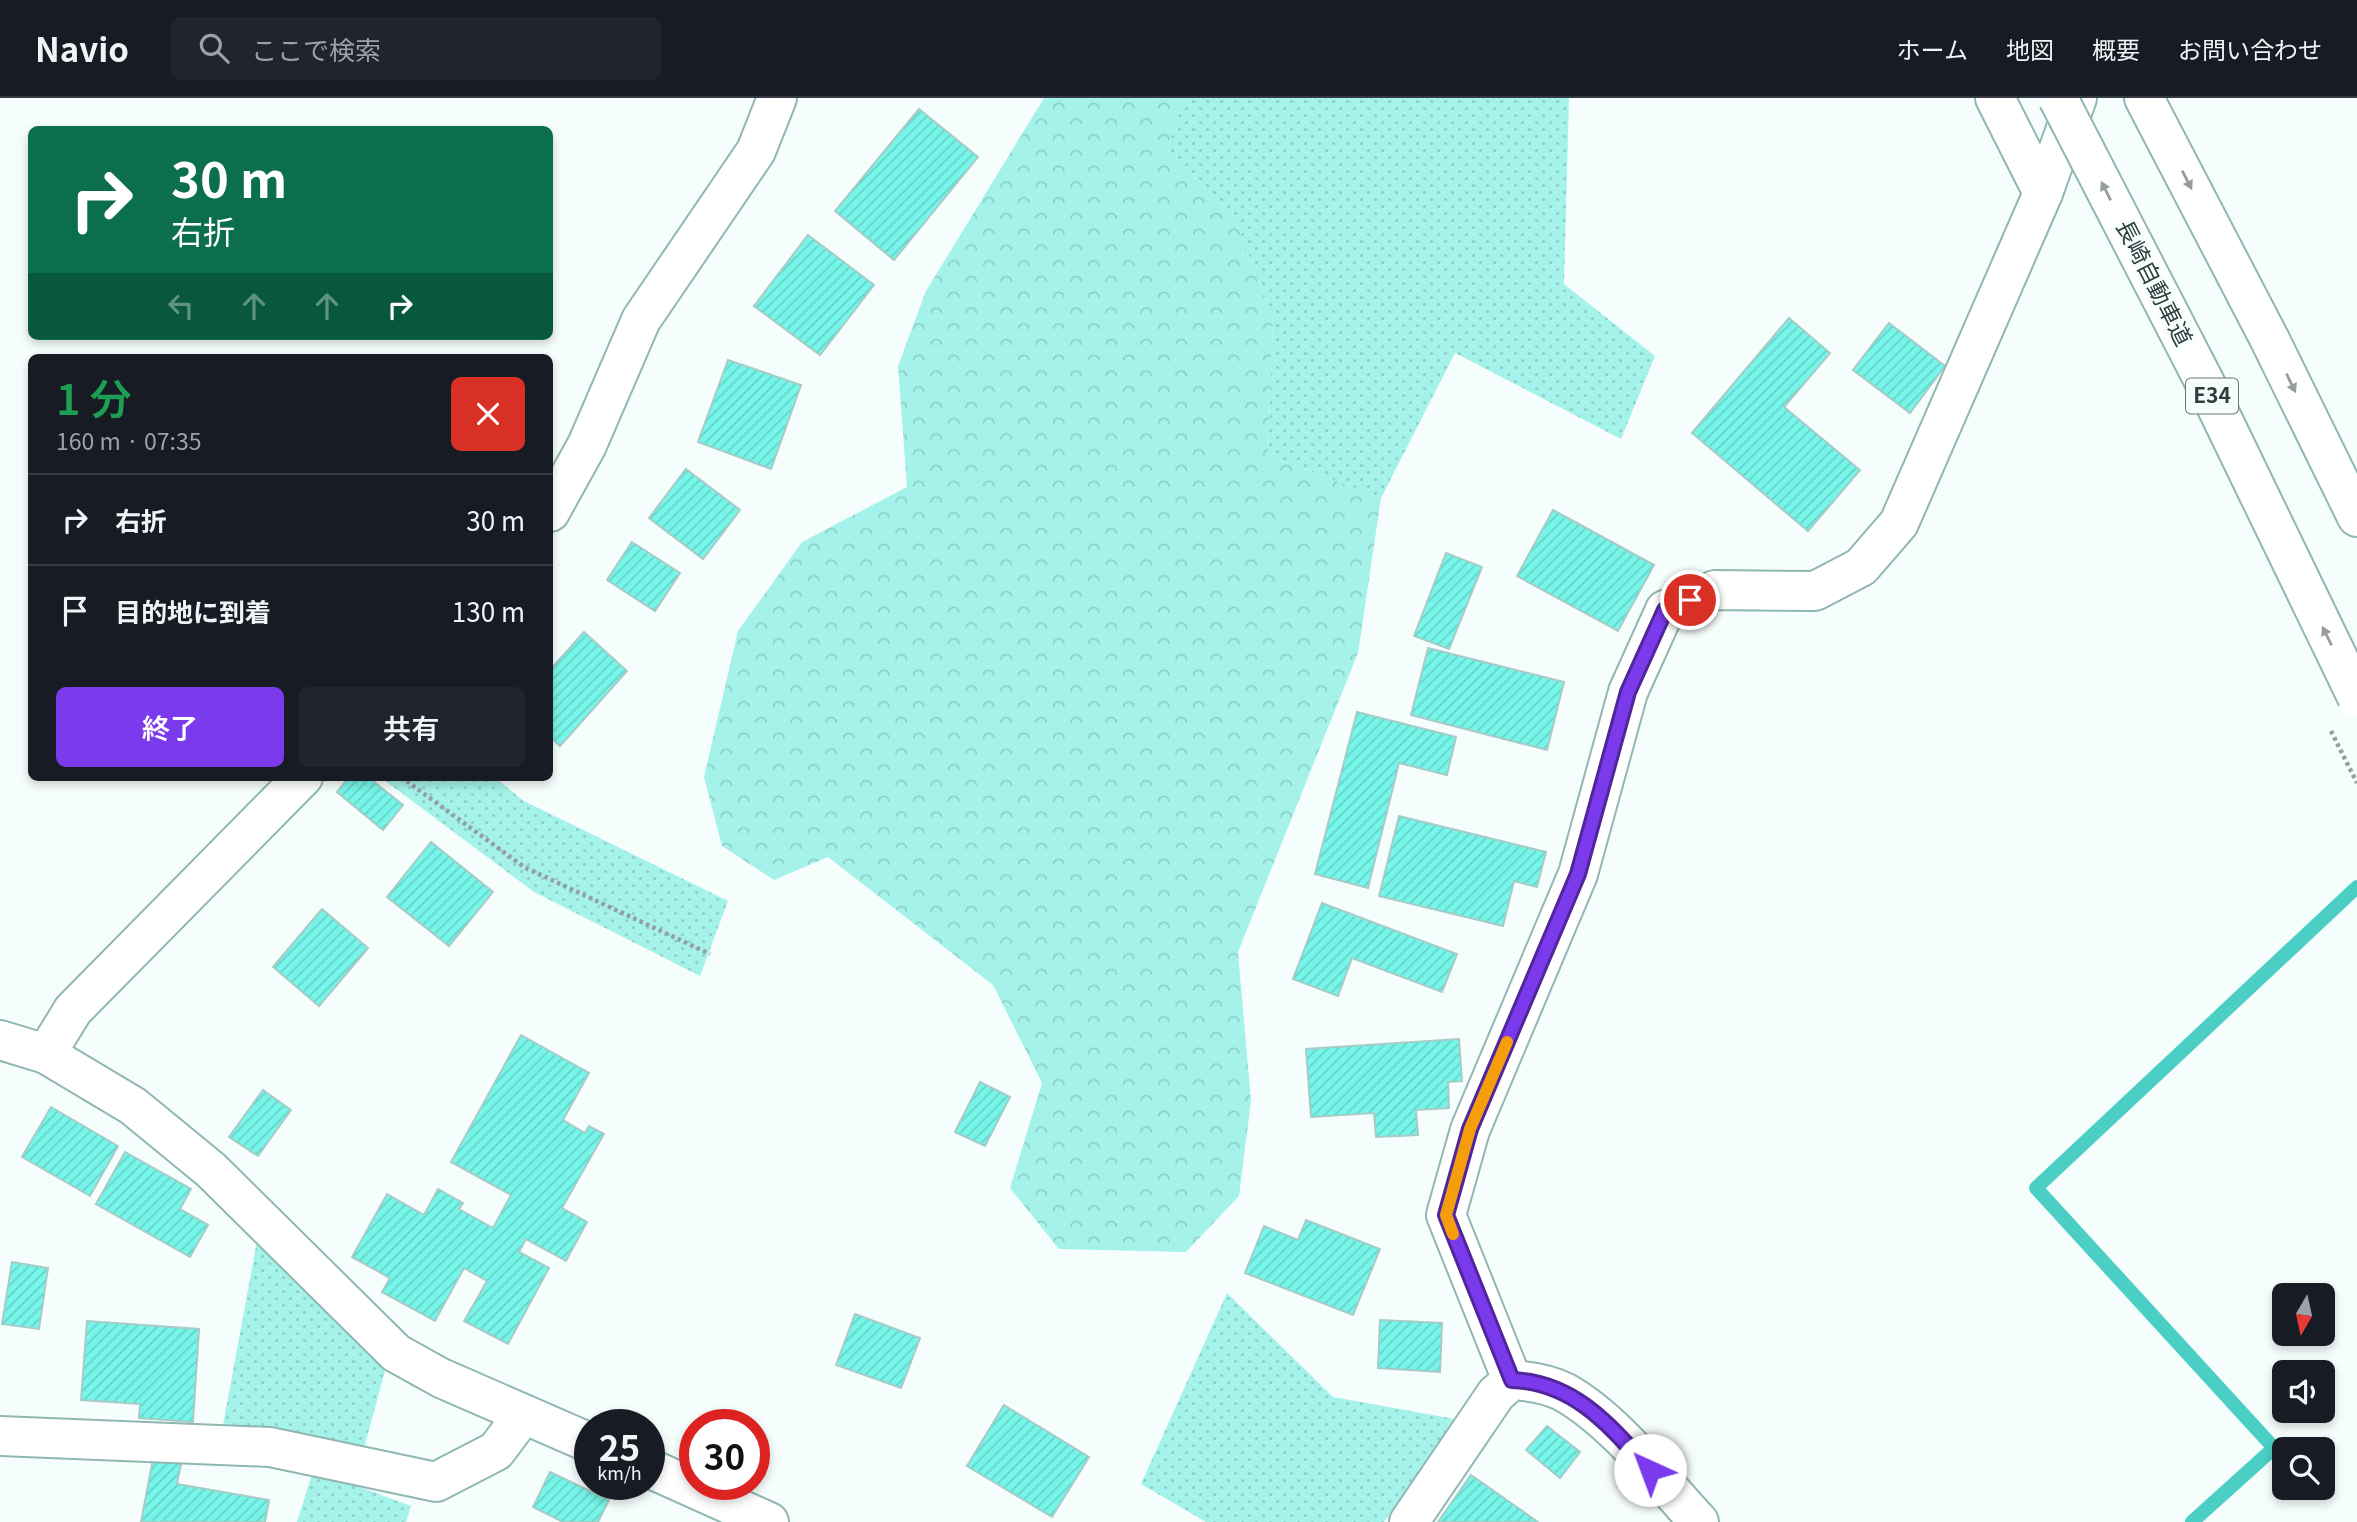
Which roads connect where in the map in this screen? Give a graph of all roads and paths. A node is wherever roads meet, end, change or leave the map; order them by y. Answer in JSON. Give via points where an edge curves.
{"nodes":[{"id":1,"x":777,"y":98,"type":"edge"},
{"id":2,"x":1994,"y":98,"type":"edge"},
{"id":3,"x":2057,"y":98,"type":"edge"},
{"id":4,"x":2077,"y":98,"type":"edge"},
{"id":5,"x":2144,"y":98,"type":"edge"},
{"id":6,"x":2043,"y":193,"type":"junction"},
{"id":7,"x":553,"y":507,"type":"edge"},
{"id":8,"x":2357,"y":517,"type":"edge"},
{"id":9,"x":2357,"y":697,"type":"edge"},
{"id":10,"x":299,"y":781,"type":"edge"},
{"id":11,"x":406,"y":781,"type":"edge"},
{"id":12,"x":710,"y":954,"type":"dead end"},
{"id":13,"x":0,"y":1040,"type":"edge"},
{"id":14,"x":46,"y":1054,"type":"junction"},
{"id":15,"x":1512,"y":1380,"type":"junction"},
{"id":16,"x":523,"y":1415,"type":"junction"},
{"id":17,"x":0,"y":1436,"type":"edge"},
{"id":18,"x":574,"y":1436,"type":"edge"},
{"id":19,"x":665,"y":1475,"type":"edge"},
{"id":20,"x":769,"y":1522,"type":"edge"},
{"id":21,"x":1409,"y":1522,"type":"edge"},
{"id":22,"x":1699,"y":1522,"type":"edge"}],
"edges":[{"from":1,"to":7,"type":"main road","via":[[756,152],[641,320],[587,445]]},
{"from":2,"to":6,"type":"main road"},
{"from":9,"to":3,"type":"main road","name":"長崎自動車道","number":"E34","one_way":true,"bridge":true,"via":[[2204,381]]},
{"from":4,"to":6,"type":"main road"},
{"from":5,"to":8,"type":"main road","one_way":true},
{"from":6,"to":15,"type":"main road","via":[[1899,523],[1861,568],[1815,590],[1714,590],[1665,610],[1628,692],[1578,874],[1470,1129],[1446,1215]]},
{"from":10,"to":14,"type":"main road","via":[[73,1010]]},
{"from":11,"to":12,"type":"path","via":[[524,867]]},
{"from":13,"to":14,"type":"main road"},
{"from":14,"to":16,"type":"main road","via":[[133,1106],[211,1170],[396,1353]]},
{"from":15,"to":21,"type":"main road","via":[[1496,1394]]},
{"from":15,"to":22,"type":"main road","via":[[1562,1391],[1602,1418]]},
{"from":16,"to":17,"type":"main road","via":[[496,1451],[436,1482],[270,1447]]},
{"from":16,"to":18,"type":"main road"},
{"from":19,"to":20,"type":"main road"}]}
